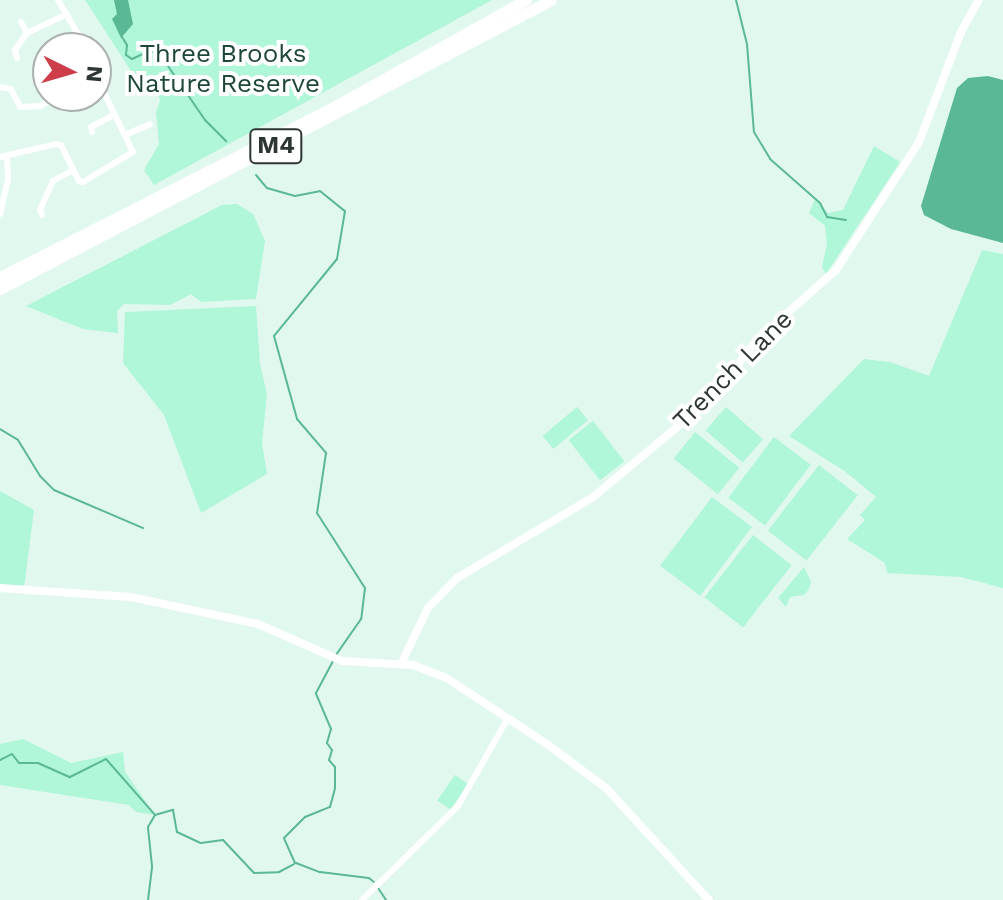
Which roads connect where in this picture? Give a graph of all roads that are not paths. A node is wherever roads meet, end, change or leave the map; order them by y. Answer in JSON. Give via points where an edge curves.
{"nodes":[{"id":1,"x":58,"y":0,"type":"edge"},
{"id":2,"x":526,"y":0,"type":"edge"},
{"id":3,"x":551,"y":0,"type":"edge"},
{"id":4,"x":979,"y":0,"type":"edge"},
{"id":5,"x":67,"y":14,"type":"junction"},
{"id":6,"x":21,"y":22,"type":"dead end"},
{"id":7,"x":77,"y":32,"type":"edge"},
{"id":8,"x":27,"y":33,"type":"junction"},
{"id":9,"x":17,"y":58,"type":"dead end"},
{"id":10,"x":0,"y":87,"type":"edge"},
{"id":11,"x":32,"y":106,"type":"edge"},
{"id":12,"x":112,"y":111,"type":"edge"},
{"id":13,"x":114,"y":115,"type":"junction"},
{"id":14,"x":150,"y":124,"type":"dead end"},
{"id":15,"x":92,"y":132,"type":"dead end"},
{"id":16,"x":127,"y":134,"type":"junction"},
{"id":17,"x":3,"y":157,"type":"edge"},
{"id":18,"x":73,"y":170,"type":"junction"},
{"id":19,"x":0,"y":214,"type":"edge"},
{"id":20,"x":42,"y":215,"type":"dead end"},
{"id":21,"x":0,"y":277,"type":"edge"},
{"id":22,"x":0,"y":289,"type":"edge"},
{"id":23,"x":0,"y":588,"type":"edge"},
{"id":24,"x":401,"y":664,"type":"junction"},
{"id":25,"x":508,"y":718,"type":"junction"},
{"id":26,"x":362,"y":900,"type":"edge"},
{"id":27,"x":709,"y":900,"type":"edge"}],
"edges":[{"from":1,"to":5,"type":"street"},
{"from":2,"to":21,"type":"highway","number":"M4","via":[[337,105]]},
{"from":3,"to":22,"type":"highway","number":"M4"},
{"from":4,"to":24,"type":"street","name":"Trench Lane","via":[[961,32],[919,142],[836,270],[756,341],[712,398],[592,498],[457,578],[428,608]]},
{"from":5,"to":7,"type":"street"},
{"from":5,"to":8,"type":"street"},
{"from":6,"to":8,"type":"street"},
{"from":8,"to":9,"type":"street","via":[[15,50]]},
{"from":10,"to":11,"type":"street","via":[[11,89],[20,107]]},
{"from":12,"to":13,"type":"street"},
{"from":13,"to":15,"type":"street","via":[[91,127]]},
{"from":13,"to":16,"type":"street"},
{"from":14,"to":16,"type":"street"},
{"from":16,"to":18,"type":"street","via":[[133,152],[108,169],[83,182]]},
{"from":17,"to":18,"type":"street","via":[[56,144]]},
{"from":17,"to":19,"type":"street","via":[[8,179]]},
{"from":18,"to":20,"type":"street","via":[[53,181]]},
{"from":23,"to":24,"type":"street","via":[[131,597],[258,624],[342,661]]},
{"from":24,"to":25,"type":"street","via":[[445,677]]},
{"from":25,"to":26,"type":"street","via":[[458,806]]},
{"from":25,"to":27,"type":"street","via":[[606,788]]}]}
